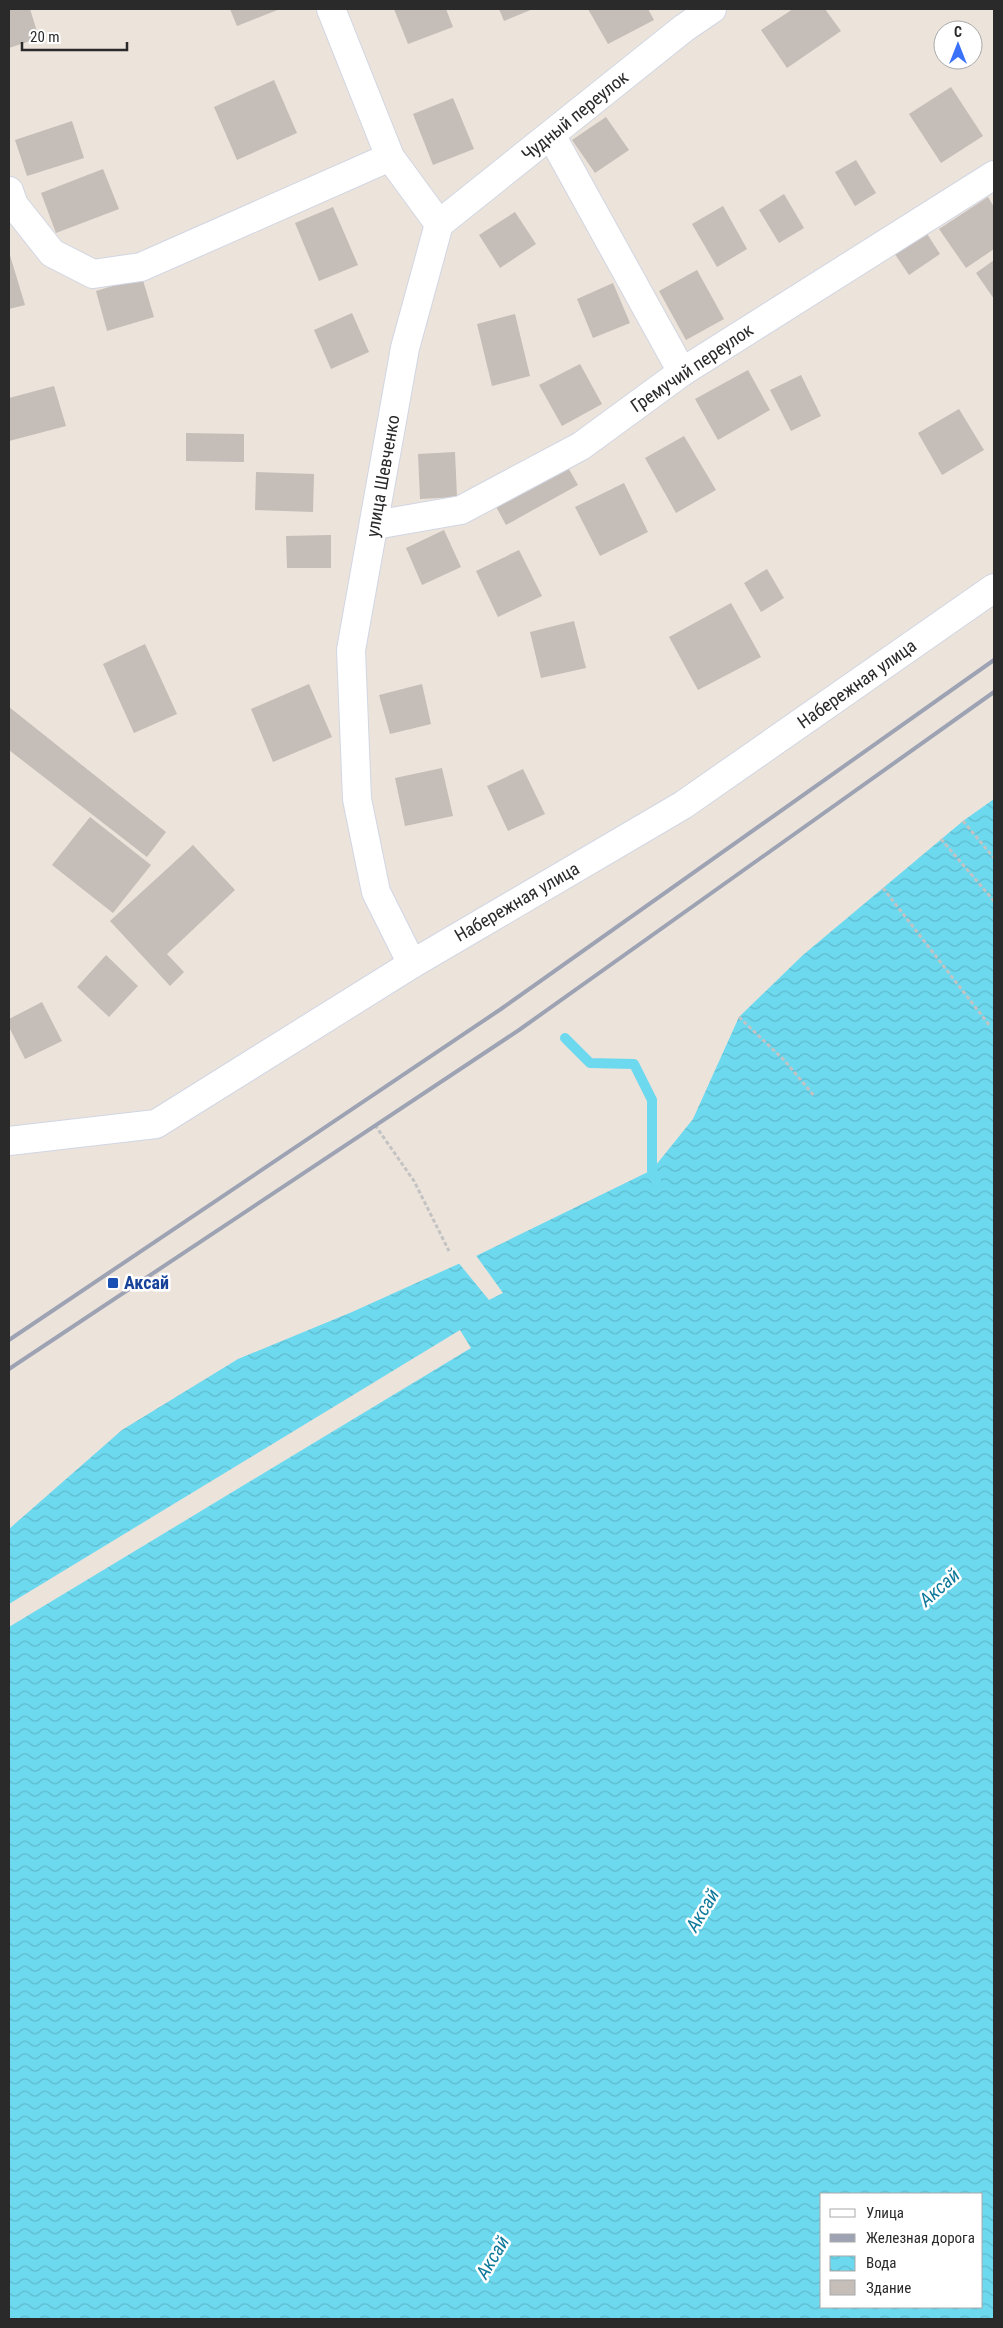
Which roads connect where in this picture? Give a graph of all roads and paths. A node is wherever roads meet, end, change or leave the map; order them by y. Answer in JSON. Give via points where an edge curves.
{"nodes":[{"id":1,"x":331,"y":9,"type":"edge"},
{"id":2,"x":712,"y":9,"type":"edge"},
{"id":3,"x":680,"y":18,"type":"edge"},
{"id":4,"x":551,"y":135,"type":"junction"},
{"id":5,"x":390,"y":157,"type":"junction"},
{"id":6,"x":994,"y":175,"type":"edge"},
{"id":7,"x":9,"y":190,"type":"edge"},
{"id":8,"x":439,"y":224,"type":"junction"},
{"id":9,"x":682,"y":372,"type":"junction"},
{"id":10,"x":374,"y":525,"type":"junction"},
{"id":11,"x":994,"y":588,"type":"edge"},
{"id":12,"x":962,"y":821,"type":"dead end"},
{"id":13,"x":942,"y":839,"type":"dead end"},
{"id":14,"x":994,"y":858,"type":"edge"},
{"id":15,"x":882,"y":888,"type":"dead end"},
{"id":16,"x":994,"y":902,"type":"edge"},
{"id":17,"x":412,"y":964,"type":"junction"},
{"id":18,"x":739,"y":1017,"type":"dead end"},
{"id":19,"x":990,"y":1026,"type":"dead end"},
{"id":20,"x":815,"y":1097,"type":"dead end"},
{"id":21,"x":375,"y":1125,"type":"dead end"},
{"id":22,"x":9,"y":1141,"type":"edge"},
{"id":23,"x":449,"y":1251,"type":"dead end"}],
"edges":[{"from":1,"to":5,"type":"street"},
{"from":2,"to":3,"type":"street","name":"Чудный переулок"},
{"from":3,"to":4,"type":"street","name":"Чудный переулок"},
{"from":4,"to":8,"type":"street","name":"Чудный переулок"},
{"from":4,"to":9,"type":"street"},
{"from":5,"to":7,"type":"street","via":[[141,266],[94,274],[52,252],[14,205]]},
{"from":5,"to":8,"type":"street"},
{"from":6,"to":9,"type":"street","name":"Гремучий переулок"},
{"from":8,"to":10,"type":"street","name":"улица Шевченко","via":[[405,348]]},
{"from":9,"to":10,"type":"street","name":"Гремучий переулок","via":[[581,446],[460,510]]},
{"from":10,"to":17,"type":"street","name":"улица Шевченко","via":[[352,650],[357,799],[376,892]]},
{"from":11,"to":17,"type":"street","name":"Набережная улица","via":[[683,805]]},
{"from":12,"to":14,"type":"path"},
{"from":13,"to":16,"type":"path"},
{"from":15,"to":19,"type":"path"},
{"from":17,"to":22,"type":"street","name":"Набережная улица","via":[[156,1124]]},
{"from":18,"to":20,"type":"path","via":[[785,1061]]},
{"from":21,"to":23,"type":"path","via":[[414,1181]]}]}
